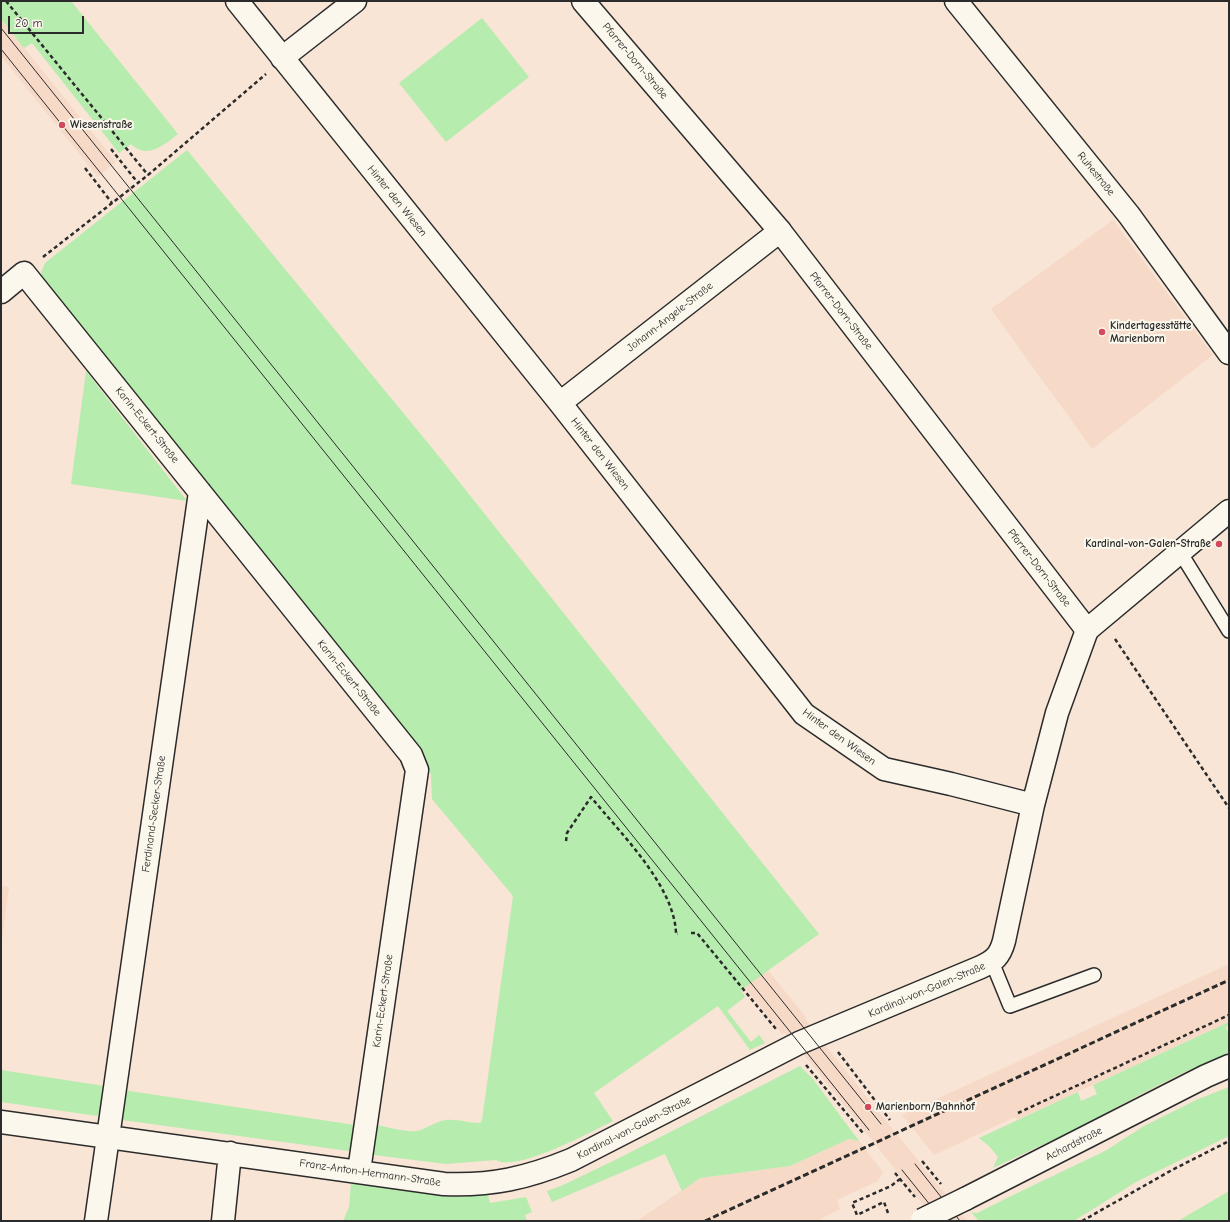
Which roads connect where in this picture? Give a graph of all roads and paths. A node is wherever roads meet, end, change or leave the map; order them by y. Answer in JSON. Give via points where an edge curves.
{"nodes":[{"id":1,"x":6,"y":1,"type":"edge"},
{"id":2,"x":236,"y":1,"type":"edge"},
{"id":3,"x":355,"y":1,"type":"edge"},
{"id":4,"x":583,"y":1,"type":"edge"},
{"id":5,"x":956,"y":1,"type":"edge"},
{"id":6,"x":282,"y":58,"type":"junction"},
{"id":7,"x":111,"y":149,"type":"dead end"},
{"id":8,"x":85,"y":168,"type":"dead end"},
{"id":9,"x":148,"y":175,"type":"junction"},
{"id":10,"x":138,"y":183,"type":"junction"},
{"id":11,"x":112,"y":203,"type":"junction"},
{"id":12,"x":780,"y":231,"type":"junction"},
{"id":13,"x":24,"y":273,"type":"junction"},
{"id":14,"x":1,"y":292,"type":"edge"},
{"id":15,"x":1229,"y":353,"type":"edge"},
{"id":16,"x":560,"y":404,"type":"junction"},
{"id":17,"x":200,"y":492,"type":"junction"},
{"id":18,"x":1229,"y":511,"type":"edge"},
{"id":19,"x":1180,"y":552,"type":"junction"},
{"id":20,"x":1094,"y":624,"type":"junction"},
{"id":21,"x":1229,"y":632,"type":"edge"},
{"id":22,"x":1033,"y":806,"type":"junction"},
{"id":23,"x":1229,"y":808,"type":"edge"},
{"id":24,"x":566,"y":841,"type":"dead end"},
{"id":25,"x":691,"y":933,"type":"dead end"},
{"id":26,"x":678,"y":934,"type":"dead end"},
{"id":27,"x":992,"y":962,"type":"junction"},
{"id":28,"x":1094,"y":975,"type":"dead end"},
{"id":29,"x":1229,"y":1015,"type":"edge"},
{"id":30,"x":797,"y":1054,"type":"junction"},
{"id":31,"x":1229,"y":1066,"type":"edge"},
{"id":32,"x":852,"y":1071,"type":"dead end"},
{"id":33,"x":1018,"y":1113,"type":"dead end"},
{"id":34,"x":890,"y":1120,"type":"dead end"},
{"id":35,"x":1,"y":1122,"type":"edge"},
{"id":36,"x":863,"y":1133,"type":"dead end"},
{"id":37,"x":108,"y":1137,"type":"junction"},
{"id":38,"x":1229,"y":1141,"type":"edge"},
{"id":39,"x":230,"y":1153,"type":"junction"},
{"id":40,"x":922,"y":1161,"type":"dead end"},
{"id":41,"x":359,"y":1171,"type":"junction"},
{"id":42,"x":895,"y":1173,"type":"dead end"},
{"id":43,"x":932,"y":1173,"type":"dead end"},
{"id":44,"x":900,"y":1179,"type":"junction"},
{"id":45,"x":509,"y":1180,"type":"joint"},
{"id":46,"x":888,"y":1213,"type":"dead end"},
{"id":47,"x":920,"y":1214,"type":"edge"},
{"id":48,"x":96,"y":1221,"type":"edge"},
{"id":49,"x":223,"y":1221,"type":"edge"},
{"id":50,"x":1082,"y":1221,"type":"edge"}],
"edges":[{"from":1,"to":9,"type":"path"},
{"from":2,"to":6,"type":"street","name":"Hinter den Wiesen"},
{"from":3,"to":6,"type":"street"},
{"from":4,"to":12,"type":"street","name":"Pfarrer-Dorn-Straße"},
{"from":5,"to":15,"type":"street","name":"Ruhestraße","via":[[1129,215]]},
{"from":6,"to":9,"type":"path"},
{"from":6,"to":16,"type":"street","name":"Hinter den Wiesen"},
{"from":7,"to":10,"type":"path"},
{"from":8,"to":11,"type":"path"},
{"from":9,"to":10,"type":"path"},
{"from":10,"to":11,"type":"path"},
{"from":11,"to":13,"type":"path"},
{"from":12,"to":16,"type":"street","name":"Johann-Angele-Straße"},
{"from":12,"to":20,"type":"street","name":"Pfarrer-Dorn-Straße"},
{"from":13,"to":14,"type":"street"},
{"from":13,"to":17,"type":"street","name":"Karin-Eckert-Straße"},
{"from":16,"to":22,"type":"street","name":"Hinter den Wiesen","via":[[804,714],[884,769]]},
{"from":17,"to":37,"type":"street","name":"Ferdinand-Secker-Straße"},
{"from":17,"to":41,"type":"street","name":"Karin-Eckert-Straße","via":[[411,755],[417,770]]},
{"from":18,"to":19,"type":"street"},
{"from":19,"to":20,"type":"street"},
{"from":19,"to":21,"type":"lane"},
{"from":20,"to":22,"type":"street","name":"Kardinal-von-Galen-Straße","via":[[1057,713]]},
{"from":20,"to":23,"type":"path"},
{"from":22,"to":27,"type":"street","name":"Kardinal-von-Galen-Straße","via":[[1004,941],[999,956]]},
{"from":24,"to":26,"type":"path","via":[[567,833],[591,797],[659,881],[671,908]]},
{"from":25,"to":30,"type":"path","via":[[697,933]]},
{"from":27,"to":28,"type":"lane","via":[[1010,1006]]},
{"from":27,"to":30,"type":"street","name":"Kardinal-von-Galen-Straße"},
{"from":29,"to":33,"type":"path"},
{"from":30,"to":36,"type":"path"},
{"from":30,"to":45,"type":"street","name":"Kardinal-von-Galen-Straße","via":[[571,1160]]},
{"from":31,"to":47,"type":"street","name":"Achardstraße","bridge":true,"via":[[965,1198]]},
{"from":32,"to":34,"type":"path"},
{"from":35,"to":37,"type":"street","name":"Franz-Anton-Hermann-Straße"},
{"from":37,"to":39,"type":"street","name":"Franz-Anton-Hermann-Straße"},
{"from":37,"to":48,"type":"street","name":"Ferdinand-Secker-Straße"},
{"from":38,"to":50,"type":"path"},
{"from":39,"to":41,"type":"street","name":"Franz-Anton-Hermann-Straße"},
{"from":39,"to":49,"type":"street"},
{"from":40,"to":43,"type":"path"},
{"from":41,"to":45,"type":"street","name":"Franz-Anton-Hermann-Straße","via":[[444,1184],[480,1184]]},
{"from":42,"to":44,"type":"path"},
{"from":44,"to":46,"type":"path","via":[[891,1186],[852,1203],[857,1214],[884,1202]]},
{"from":44,"to":47,"type":"path"}]}
